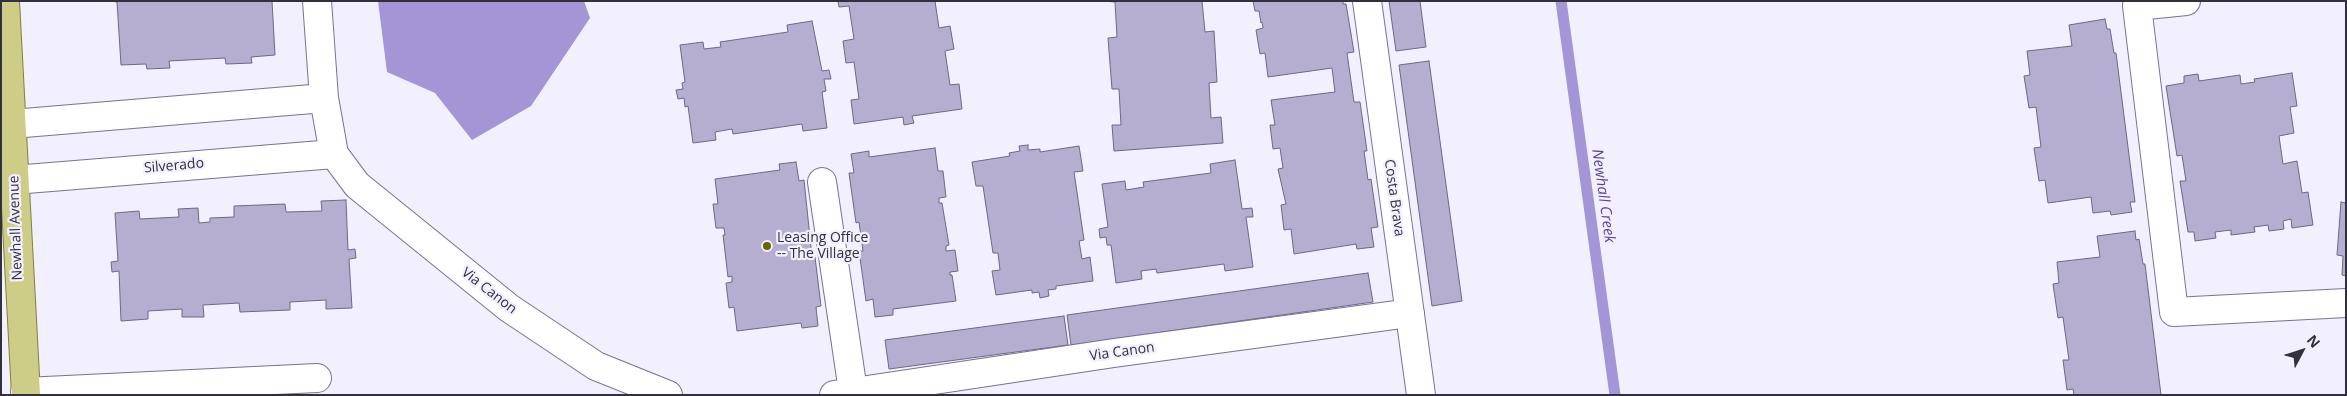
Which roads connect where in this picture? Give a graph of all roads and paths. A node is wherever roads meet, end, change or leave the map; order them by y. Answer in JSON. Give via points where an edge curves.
{"nodes":[{"id":1,"x":5,"y":1,"type":"edge"},
{"id":2,"x":317,"y":1,"type":"edge"},
{"id":3,"x":1366,"y":1,"type":"edge"},
{"id":4,"x":2186,"y":1,"type":"edge"},
{"id":5,"x":324,"y":98,"type":"junction"},
{"id":6,"x":12,"y":124,"type":"junction"},
{"id":7,"x":334,"y":154,"type":"junction"},
{"id":8,"x":14,"y":180,"type":"junction"},
{"id":9,"x":822,"y":182,"type":"dead end"},
{"id":10,"x":2346,"y":303,"type":"edge"},
{"id":11,"x":1410,"y":313,"type":"junction"},
{"id":12,"x":316,"y":378,"type":"dead end"},
{"id":13,"x":844,"y":393,"type":"edge"},
{"id":14,"x":25,"y":394,"type":"edge"},
{"id":15,"x":668,"y":395,"type":"edge"},
{"id":16,"x":1421,"y":395,"type":"edge"}],
"edges":[{"from":1,"to":6,"type":"main road","name":"Newhall Avenue"},
{"from":2,"to":5,"type":"street"},
{"from":3,"to":11,"type":"street","name":"Costa Brava"},
{"from":4,"to":10,"type":"street","via":[[2137,6],[2174,312]]},
{"from":5,"to":6,"type":"street"},
{"from":5,"to":7,"type":"street"},
{"from":6,"to":8,"type":"main road","name":"Newhall Avenue"},
{"from":7,"to":8,"type":"street","name":"Silverado"},
{"from":7,"to":15,"type":"street","name":"Via Canon","via":[[357,185],[509,308],[596,366]]},
{"from":8,"to":14,"type":"main road","name":"Newhall Avenue"},
{"from":9,"to":13,"type":"street"},
{"from":11,"to":13,"type":"street","name":"Via Canon"},
{"from":11,"to":16,"type":"street","name":"Costa Brava"},
{"from":12,"to":14,"type":"street"}]}
